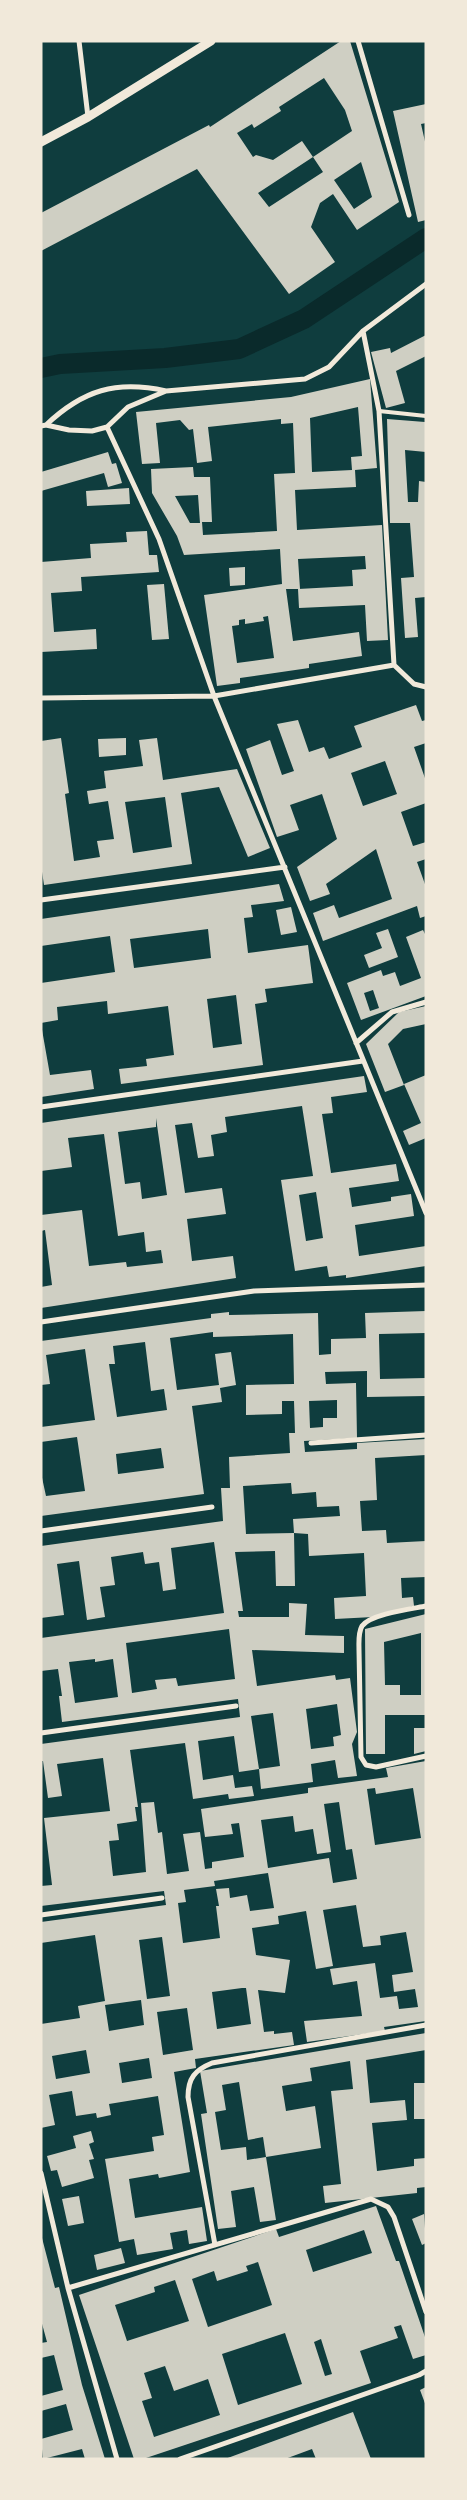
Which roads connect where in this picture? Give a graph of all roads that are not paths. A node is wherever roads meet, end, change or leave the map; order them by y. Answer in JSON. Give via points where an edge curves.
{"nodes":[{"id":1,"x":79,"y":41,"type":"edge"},
{"id":2,"x":211,"y":41,"type":"edge"},
{"id":3,"x":358,"y":41,"type":"edge"},
{"id":4,"x":88,"y":117,"type":"junction"},
{"id":5,"x":41,"y":142,"type":"edge"},
{"id":6,"x":409,"y":215,"type":"dead end"},
{"id":7,"x":426,"y":284,"type":"edge"},
{"id":8,"x":363,"y":331,"type":"junction"},
{"id":9,"x":166,"y":391,"type":"junction"},
{"id":10,"x":379,"y":411,"type":"junction"},
{"id":11,"x":426,"y":416,"type":"edge"},
{"id":12,"x":44,"y":426,"type":"edge"},
{"id":13,"x":107,"y":427,"type":"junction"},
{"id":14,"x":394,"y":665,"type":"junction"},
{"id":15,"x":426,"y":687,"type":"edge"},
{"id":16,"x":214,"y":696,"type":"junction"},
{"id":17,"x":41,"y":698,"type":"edge"},
{"id":18,"x":285,"y":867,"type":"junction"},
{"id":19,"x":41,"y":900,"type":"edge"},
{"id":20,"x":426,"y":1002,"type":"edge"},
{"id":21,"x":356,"y":1043,"type":"junction"},
{"id":22,"x":363,"y":1061,"type":"junction"},
{"id":23,"x":41,"y":1107,"type":"edge"},
{"id":24,"x":426,"y":1213,"type":"edge"},
{"id":25,"x":426,"y":1285,"type":"edge"},
{"id":26,"x":41,"y":1322,"type":"edge"},
{"id":27,"x":426,"y":1435,"type":"edge"},
{"id":28,"x":311,"y":1443,"type":"dead end"},
{"id":29,"x":212,"y":1506,"type":"dead end"},
{"id":30,"x":41,"y":1531,"type":"edge"},
{"id":31,"x":426,"y":1606,"type":"edge"},
{"id":32,"x":236,"y":1706,"type":"dead end"},
{"id":33,"x":41,"y":1733,"type":"edge"},
{"id":34,"x":426,"y":1756,"type":"edge"},
{"id":35,"x":162,"y":1898,"type":"dead end"},
{"id":36,"x":41,"y":1915,"type":"edge"},
{"id":37,"x":426,"y":2025,"type":"edge"},
{"id":38,"x":41,"y":2173,"type":"edge"},
{"id":39,"x":215,"y":2245,"type":"junction"},
{"id":40,"x":68,"y":2288,"type":"junction"},
{"id":41,"x":426,"y":2312,"type":"edge"},
{"id":42,"x":426,"y":2371,"type":"edge"},
{"id":43,"x":117,"y":2459,"type":"edge"},
{"id":44,"x":180,"y":2459,"type":"edge"}],
"edges":[{"from":1,"to":4,"type":"street"},
{"from":2,"to":4,"type":"street"},
{"from":3,"to":6,"type":"street"},
{"from":4,"to":5,"type":"street"},
{"from":7,"to":8,"type":"street"},
{"from":8,"to":9,"type":"street","via":[[329,367],[306,379]]},
{"from":8,"to":10,"type":"street"},
{"from":9,"to":12,"type":"street","via":[[145,386],[102,390],[85,395],[64,408]]},
{"from":9,"to":13,"type":"street","via":[[128,407]]},
{"from":10,"to":11,"type":"lane"},
{"from":10,"to":14,"type":"street"},
{"from":12,"to":13,"type":"street","via":[[82,431]]},
{"from":13,"to":16,"type":"street","via":[[159,539]]},
{"from":14,"to":15,"type":"street","via":[[414,684]]},
{"from":14,"to":16,"type":"street"},
{"from":16,"to":17,"type":"street"},
{"from":16,"to":18,"type":"street"},
{"from":18,"to":19,"type":"street"},
{"from":18,"to":21,"type":"street"},
{"from":20,"to":21,"type":"street","via":[[392,1012]]},
{"from":21,"to":22,"type":"street"},
{"from":22,"to":23,"type":"street"},
{"from":22,"to":24,"type":"street"},
{"from":25,"to":26,"type":"street","via":[[254,1291]]},
{"from":27,"to":28,"type":"street"},
{"from":29,"to":30,"type":"street"},
{"from":31,"to":34,"type":"street","via":[[379,1616],[366,1622],[359,1634],[361,1757],[366,1765],[376,1767]]},
{"from":32,"to":33,"type":"street"},
{"from":35,"to":36,"type":"street"},
{"from":37,"to":39,"type":"street","via":[[212,2062],[195,2072],[188,2087],[188,2098]]},
{"from":38,"to":40,"type":"street"},
{"from":39,"to":40,"type":"street"},
{"from":39,"to":41,"type":"street","via":[[371,2199],[381,2202],[394,2217]]},
{"from":40,"to":43,"type":"street"},
{"from":42,"to":44,"type":"street"}]}
